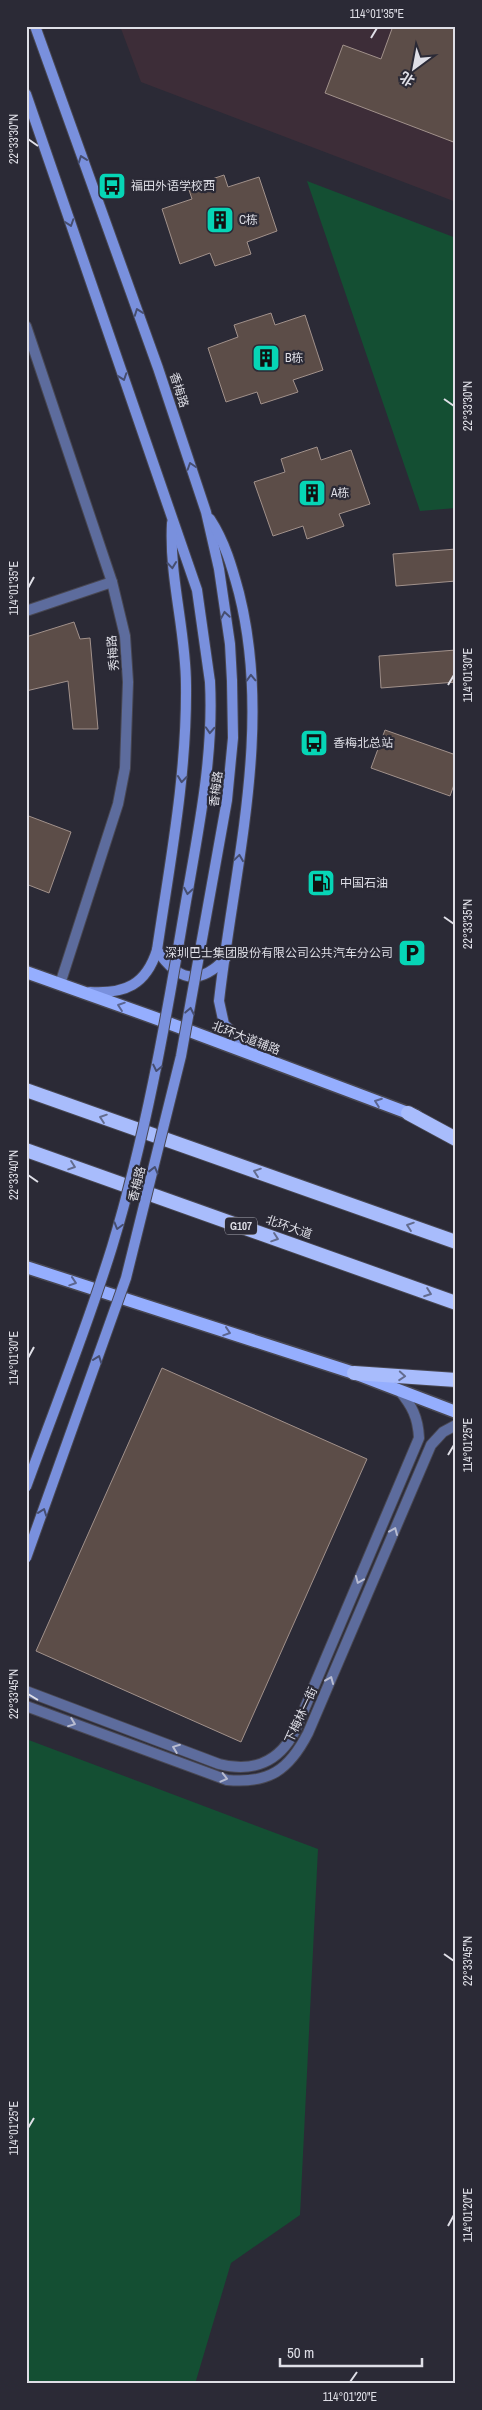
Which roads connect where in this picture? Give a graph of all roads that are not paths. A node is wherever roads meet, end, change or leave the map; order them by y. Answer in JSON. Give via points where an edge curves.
{"nodes":[{"id":1,"x":35,"y":26,"type":"edge"},
{"id":2,"x":26,"y":94,"type":"edge"},
{"id":3,"x":26,"y":326,"type":"edge"},
{"id":4,"x":206,"y":512,"type":"junction"},
{"id":5,"x":172,"y":517,"type":"junction"},
{"id":6,"x":112,"y":582,"type":"junction"},
{"id":7,"x":26,"y":611,"type":"edge"},
{"id":8,"x":156,"y":950,"type":"junction"},
{"id":9,"x":225,"y":959,"type":"junction"},
{"id":10,"x":26,"y":972,"type":"edge"},
{"id":11,"x":60,"y":984,"type":"junction"},
{"id":12,"x":77,"y":990,"type":"junction"},
{"id":13,"x":265,"y":1060,"type":"junction"},
{"id":14,"x":26,"y":1090,"type":"edge"},
{"id":15,"x":408,"y":1113,"type":"junction"},
{"id":16,"x":456,"y":1132,"type":"edge"},
{"id":17,"x":456,"y":1139,"type":"edge"},
{"id":18,"x":26,"y":1150,"type":"edge"},
{"id":19,"x":456,"y":1242,"type":"edge"},
{"id":20,"x":26,"y":1267,"type":"edge"},
{"id":21,"x":456,"y":1303,"type":"edge"},
{"id":22,"x":354,"y":1372,"type":"junction"},
{"id":23,"x":456,"y":1380,"type":"edge"},
{"id":24,"x":399,"y":1390,"type":"junction"},
{"id":25,"x":456,"y":1412,"type":"edge"},
{"id":26,"x":456,"y":1425,"type":"edge"},
{"id":27,"x":26,"y":1487,"type":"edge"},
{"id":28,"x":26,"y":1558,"type":"edge"},
{"id":29,"x":26,"y":1691,"type":"edge"},
{"id":30,"x":26,"y":1706,"type":"edge"}],
"edges":[{"from":4,"to":1,"type":"main road","name":"香梅路","one_way":true,"via":[[158,368]]},
{"from":2,"to":5,"type":"main road","name":"香梅路","one_way":true},
{"from":3,"to":6,"type":"street","name":"秀梅路"},
{"from":9,"to":4,"type":"main road","one_way":true,"via":[[248,798],[252,745],[251,672],[242,606],[231,565]]},
{"from":28,"to":4,"type":"main road","name":"香梅路","one_way":true,"bridge":true,"via":[[126,1278],[179,1065],[216,873],[233,738],[232,681],[219,569]]},
{"from":5,"to":8,"type":"main road","one_way":true,"via":[[171,556],[186,654],[186,722],[179,807]]},
{"from":5,"to":27,"type":"main road","name":"香梅路","one_way":true,"bridge":true,"via":[[197,590],[210,682],[211,732],[206,781],[165,1026],[112,1248]]},
{"from":6,"to":7,"type":"street"},
{"from":6,"to":11,"type":"street","name":"秀梅路","via":[[125,636],[128,682],[125,768],[108,836]]},
{"from":8,"to":9,"type":"main road","via":[[166,964],[192,978],[214,970]]},
{"from":8,"to":12,"type":"main road","via":[[150,968],[131,987],[104,992]]},
{"from":9,"to":13,"type":"main road","via":[[218,1001],[222,1019],[234,1036]]},
{"from":10,"to":11,"type":"main road","name":"北环大道辅路"},
{"from":11,"to":12,"type":"main road","name":"北环大道辅路"},
{"from":13,"to":12,"type":"main road","name":"北环大道辅路","one_way":true},
{"from":15,"to":13,"type":"main road","name":"北环大道辅路","one_way":true},
{"from":19,"to":14,"type":"highway","one_way":true},
{"from":15,"to":16,"type":"main road","name":"北环大道辅路"},
{"from":15,"to":17,"type":"highway"},
{"from":18,"to":21,"type":"highway","name":"北环大道","number":"G107","one_way":true},
{"from":20,"to":22,"type":"main road","one_way":true},
{"from":22,"to":23,"type":"highway","one_way":true},
{"from":22,"to":24,"type":"main road"},
{"from":24,"to":25,"type":"main road"},
{"from":24,"to":29,"type":"street","name":"下梅林一街","one_way":true,"via":[[416,1413],[419,1438],[296,1730],[284,1748],[265,1764],[248,1768],[219,1764]]},
{"from":30,"to":26,"type":"street","name":"下梅林一街","one_way":true,"via":[[227,1780],[255,1780],[277,1772],[295,1755],[308,1733],[431,1445],[443,1432]]}]}
